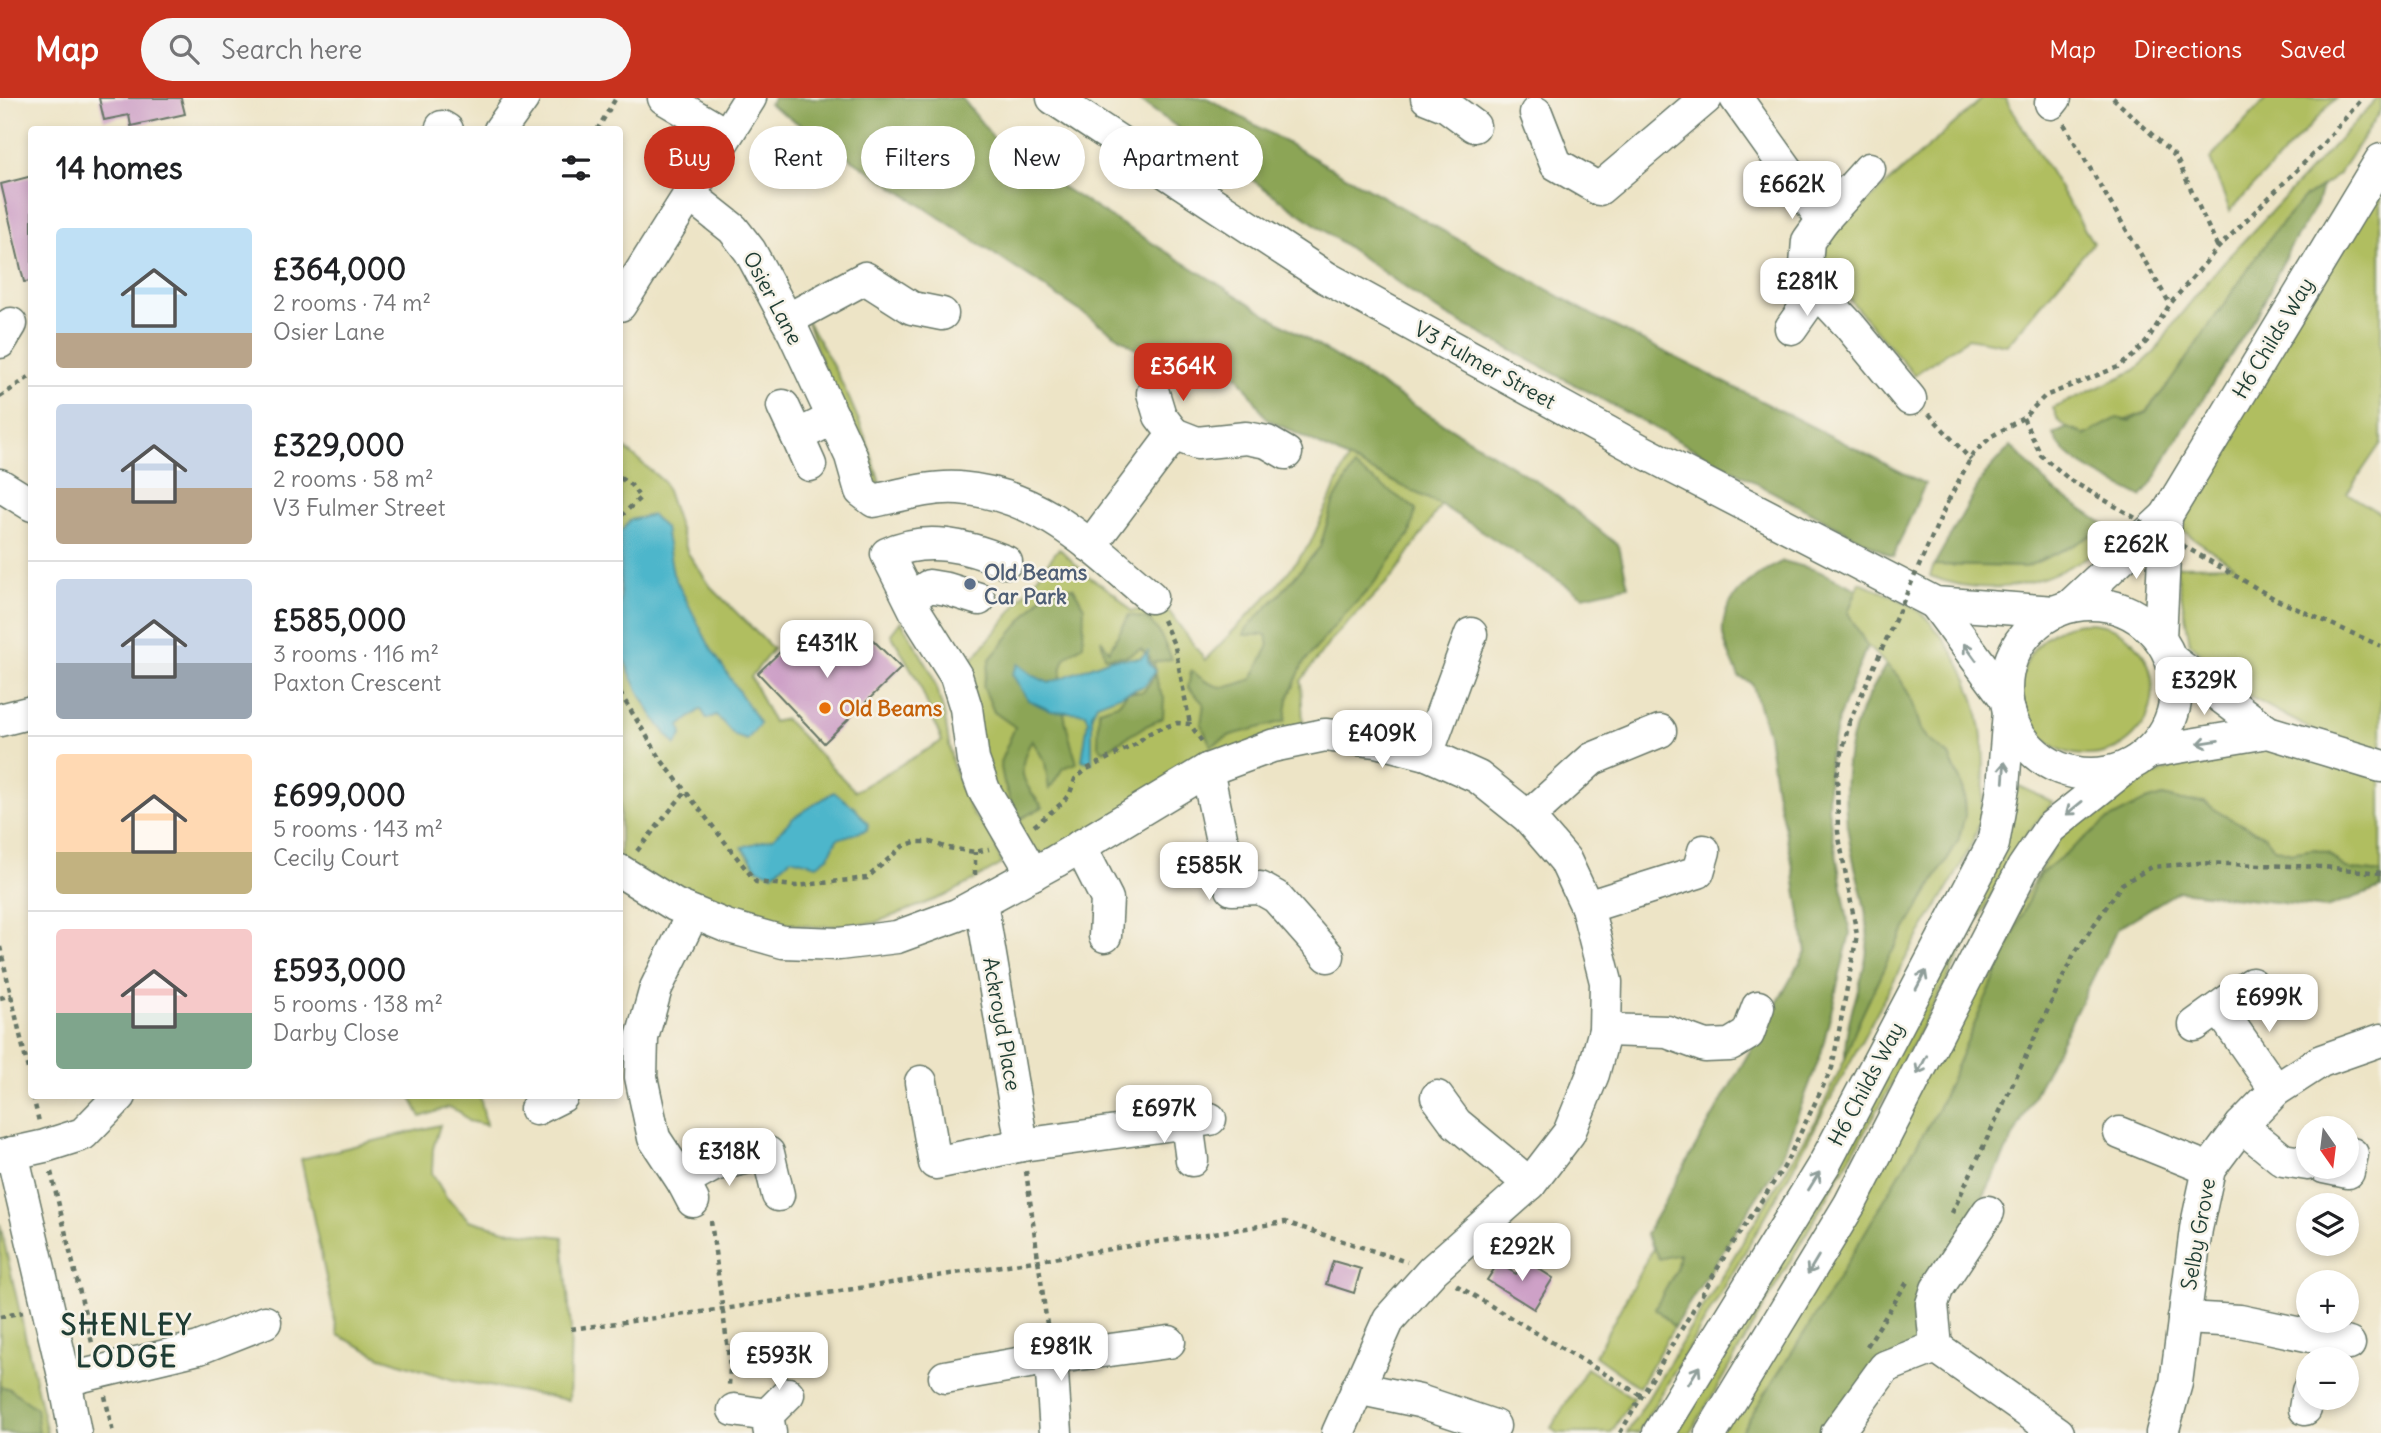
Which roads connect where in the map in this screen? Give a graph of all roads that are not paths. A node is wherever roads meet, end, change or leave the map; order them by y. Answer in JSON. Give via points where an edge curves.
{"nodes":[{"id":1,"x":523,"y":98,"type":"edge"},
{"id":2,"x":664,"y":98,"type":"edge"},
{"id":3,"x":750,"y":98,"type":"edge"},
{"id":4,"x":1053,"y":98,"type":"edge"},
{"id":5,"x":1427,"y":98,"type":"edge"},
{"id":6,"x":1706,"y":98,"type":"edge"},
{"id":7,"x":1736,"y":98,"type":"edge"},
{"id":8,"x":1466,"y":112,"type":"edge"},
{"id":9,"x":1536,"y":113,"type":"dead end"},
{"id":10,"x":503,"y":126,"type":"edge"},
{"id":11,"x":711,"y":126,"type":"edge"},
{"id":12,"x":731,"y":126,"type":"edge"},
{"id":13,"x":2381,"y":160,"type":"edge"},
{"id":14,"x":1869,"y":169,"type":"dead end"},
{"id":15,"x":693,"y":189,"type":"edge"},
{"id":16,"x":690,"y":195,"type":"junction"},
{"id":17,"x":1823,"y":220,"type":"junction"},
{"id":18,"x":1817,"y":291,"type":"junction"},
{"id":19,"x":623,"y":300,"type":"edge"},
{"id":20,"x":942,"y":314,"type":"dead end"},
{"id":21,"x":787,"y":320,"type":"junction"},
{"id":22,"x":1791,"y":328,"type":"dead end"},
{"id":23,"x":1153,"y":393,"type":"dead end"},
{"id":24,"x":1910,"y":399,"type":"road end"},
{"id":25,"x":783,"y":406,"type":"dead end"},
{"id":26,"x":834,"y":418,"type":"junction"},
{"id":27,"x":1174,"y":434,"type":"junction"},
{"id":28,"x":797,"y":436,"type":"junction"},
{"id":29,"x":1286,"y":453,"type":"dead end"},
{"id":30,"x":810,"y":465,"type":"dead end"},
{"id":31,"x":0,"y":485,"type":"edge"},
{"id":32,"x":28,"y":502,"type":"edge"},
{"id":33,"x":2166,"y":516,"type":"junction"},
{"id":34,"x":1090,"y":546,"type":"junction"},
{"id":35,"x":1006,"y":562,"type":"dead end"},
{"id":36,"x":1151,"y":597,"type":"road end"},
{"id":37,"x":909,"y":599,"type":"junction"},
{"id":38,"x":979,"y":599,"type":"dead end"},
{"id":39,"x":1935,"y":603,"type":"junction"},
{"id":40,"x":2062,"y":609,"type":"junction"},
{"id":41,"x":2166,"y":649,"type":"junction"},
{"id":42,"x":1473,"y":652,"type":"dead end"},
{"id":43,"x":2008,"y":706,"type":"junction"},
{"id":44,"x":28,"y":713,"type":"edge"},
{"id":45,"x":0,"y":720,"type":"edge"},
{"id":46,"x":2269,"y":732,"type":"junction"},
{"id":47,"x":1647,"y":745,"type":"dead end"},
{"id":48,"x":1427,"y":754,"type":"junction"},
{"id":49,"x":2138,"y":759,"type":"junction"},
{"id":50,"x":2381,"y":766,"type":"edge"},
{"id":51,"x":1207,"y":769,"type":"junction"},
{"id":52,"x":1528,"y":817,"type":"junction"},
{"id":53,"x":1080,"y":846,"type":"junction"},
{"id":54,"x":1705,"y":871,"type":"dead end"},
{"id":55,"x":623,"y":874,"type":"edge"},
{"id":56,"x":1034,"y":874,"type":"junction"},
{"id":57,"x":981,"y":902,"type":"junction"},
{"id":58,"x":1587,"y":907,"type":"junction"},
{"id":59,"x":693,"y":913,"type":"junction"},
{"id":60,"x":1105,"y":936,"type":"dead end"},
{"id":61,"x":1328,"y":956,"type":"dead end"},
{"id":62,"x":2252,"y":984,"type":"dead end"},
{"id":63,"x":1758,"y":1007,"type":"dead end"},
{"id":64,"x":1605,"y":1030,"type":"junction"},
{"id":65,"x":2381,"y":1040,"type":"edge"},
{"id":66,"x":630,"y":1079,"type":"edge"},
{"id":67,"x":921,"y":1082,"type":"dead end"},
{"id":68,"x":2276,"y":1090,"type":"junction"},
{"id":69,"x":1437,"y":1097,"type":"dead end"},
{"id":70,"x":117,"y":1099,"type":"edge"},
{"id":71,"x":2241,"y":1126,"type":"junction"},
{"id":72,"x":2120,"y":1133,"type":"dead end"},
{"id":73,"x":1022,"y":1145,"type":"junction"},
{"id":74,"x":6,"y":1154,"type":"edge"},
{"id":75,"x":1192,"y":1160,"type":"dead end"},
{"id":76,"x":2296,"y":1162,"type":"edge"},
{"id":77,"x":2209,"y":1169,"type":"junction"},
{"id":78,"x":1531,"y":1184,"type":"junction"},
{"id":79,"x":778,"y":1195,"type":"dead end"},
{"id":80,"x":1988,"y":1212,"type":"dead end"},
{"id":81,"x":2184,"y":1318,"type":"junction"},
{"id":82,"x":265,"y":1322,"type":"dead end"},
{"id":83,"x":1169,"y":1342,"type":"dead end"},
{"id":84,"x":2349,"y":1344,"type":"dead end"},
{"id":85,"x":1936,"y":1347,"type":"junction"},
{"id":86,"x":2311,"y":1347,"type":"edge"},
{"id":87,"x":2329,"y":1347,"type":"edge"},
{"id":88,"x":1052,"y":1358,"type":"junction"},
{"id":89,"x":945,"y":1377,"type":"dead end"},
{"id":90,"x":65,"y":1380,"type":"junction"},
{"id":91,"x":1357,"y":1388,"type":"junction"},
{"id":92,"x":734,"y":1410,"type":"road end"},
{"id":93,"x":775,"y":1414,"type":"edge"},
{"id":94,"x":1494,"y":1426,"type":"dead end"},
{"id":95,"x":75,"y":1433,"type":"edge"},
{"id":96,"x":1056,"y":1433,"type":"edge"},
{"id":97,"x":1338,"y":1433,"type":"edge"},
{"id":98,"x":1659,"y":1433,"type":"edge"},
{"id":99,"x":1711,"y":1433,"type":"edge"},
{"id":100,"x":1836,"y":1433,"type":"edge"},
{"id":101,"x":2058,"y":1433,"type":"edge"},
{"id":102,"x":2162,"y":1433,"type":"edge"}],
"edges":[{"from":1,"to":10,"type":"street"},
{"from":2,"to":11,"type":"street"},
{"from":3,"to":12,"type":"street"},
{"from":4,"to":39,"type":"street","name":"V3 Fulmer Street","via":[[1327,278],[1640,450]]},
{"from":5,"to":8,"type":"street"},
{"from":6,"to":9,"type":"street","via":[[1610,195],[1556,164]]},
{"from":7,"to":17,"type":"street"},
{"from":13,"to":33,"type":"street","name":"H6 Childs Way"},
{"from":14,"to":17,"type":"street"},
{"from":15,"to":16,"type":"street"},
{"from":16,"to":19,"type":"street"},
{"from":16,"to":21,"type":"street","name":"Osier Lane","via":[[742,240]]},
{"from":17,"to":18,"type":"street","via":[[1808,241],[1806,265]]},
{"from":18,"to":22,"type":"street"},
{"from":18,"to":24,"type":"street"},
{"from":20,"to":21,"type":"street","via":[[912,308],[863,266]]},
{"from":21,"to":26,"type":"street","name":"Osier Lane"},
{"from":23,"to":27,"type":"street","via":[[1160,416]]},
{"from":25,"to":28,"type":"street"},
{"from":26,"to":28,"type":"street"},
{"from":26,"to":34,"type":"street","name":"Osier Lane","via":[[861,491],[874,501],[916,491],[957,488],[991,492],[1027,504]]},
{"from":27,"to":29,"type":"street","via":[[1197,443],[1246,438],[1267,442]]},
{"from":27,"to":34,"type":"street"},
{"from":28,"to":30,"type":"street"},
{"from":31,"to":32,"type":"street"},
{"from":33,"to":40,"type":"street","name":"H6 Childs Way"},
{"from":33,"to":41,"type":"street","name":"H6 Childs Way"},
{"from":34,"to":36,"type":"street","name":"Osier Lane"},
{"from":35,"to":37,"type":"street","via":[[971,548],[912,544],[887,554]]},
{"from":37,"to":38,"type":"street","via":[[929,586]]},
{"from":37,"to":56,"type":"street","via":[[956,676],[973,760],[984,790]]},
{"from":39,"to":40,"type":"street","name":"V3 Fulmer Street"},
{"from":43,"to":39,"type":"street","name":"V3 Fulmer Street","one_way":true},
{"from":40,"to":41,"type":"street","via":[[2095,604],[2120,608],[2142,620]]},
{"from":40,"to":43,"type":"street","via":[[2033,627],[2016,648],[2007,673]]},
{"from":41,"to":46,"type":"street"},
{"from":41,"to":49,"type":"street","via":[[2176,680],[2174,710],[2161,737]]},
{"from":42,"to":48,"type":"street"},
{"from":43,"to":49,"type":"street","via":[[2019,734],[2035,753],[2055,766],[2079,773],[2104,773]]},
{"from":98,"to":43,"type":"street","name":"H6 Childs Way","one_way":true,"via":[[1825,1164],[1993,844],[2003,788]]},
{"from":44,"to":45,"type":"street"},
{"from":46,"to":49,"type":"street","one_way":true},
{"from":46,"to":50,"type":"street"},
{"from":47,"to":52,"type":"street","via":[[1592,759]]},
{"from":48,"to":51,"type":"street","via":[[1325,735],[1272,746]]},
{"from":48,"to":52,"type":"street","via":[[1478,777]]},
{"from":49,"to":99,"type":"street","name":"H6 Childs Way","one_way":true,"via":[[2050,828],[2023,868],[1850,1205]]},
{"from":51,"to":53,"type":"street"},
{"from":51,"to":61,"type":"street","via":[[1219,892],[1260,888],[1276,897]]},
{"from":52,"to":58,"type":"street","via":[[1564,860]]},
{"from":53,"to":56,"type":"street"},
{"from":53,"to":60,"type":"street","via":[[1107,899]]},
{"from":54,"to":58,"type":"street"},
{"from":55,"to":59,"type":"street"},
{"from":56,"to":57,"type":"street"},
{"from":57,"to":59,"type":"street","via":[[897,937],[839,944],[783,942]]},
{"from":57,"to":73,"type":"street","name":"Ackroyd Place"},
{"from":58,"to":64,"type":"street","via":[[1606,982]]},
{"from":59,"to":66,"type":"street","via":[[656,988]]},
{"from":62,"to":68,"type":"street","via":[[2207,1017]]},
{"from":63,"to":64,"type":"street","via":[[1748,1034],[1730,1045],[1705,1046],[1667,1032]]},
{"from":64,"to":78,"type":"street","via":[[1569,1133]]},
{"from":65,"to":68,"type":"street","name":"Selby Grove","via":[[2321,1061]]},
{"from":66,"to":79,"type":"street","via":[[654,1138],[688,1192],[714,1165],[766,1141]]},
{"from":67,"to":73,"type":"street","via":[[935,1163]]},
{"from":68,"to":71,"type":"street","name":"Selby Grove"},
{"from":69,"to":78,"type":"street","via":[[1456,1123]]},
{"from":70,"to":74,"type":"street","via":[[83,1134]]},
{"from":71,"to":76,"type":"street","via":[[2283,1160]]},
{"from":71,"to":77,"type":"street","name":"Selby Grove"},
{"from":72,"to":77,"type":"street"},
{"from":73,"to":75,"type":"street","via":[[1198,1121]]},
{"from":74,"to":90,"type":"street"},
{"from":77,"to":81,"type":"street","name":"Selby Grove"},
{"from":78,"to":91,"type":"street","via":[[1433,1270],[1389,1319]]},
{"from":80,"to":85,"type":"street","via":[[1931,1304]]},
{"from":81,"to":86,"type":"street","via":[[2240,1321]]},
{"from":81,"to":102,"type":"street","name":"Selby Grove","via":[[2176,1382]]},
{"from":82,"to":90,"type":"street","via":[[199,1348]]},
{"from":83,"to":88,"type":"street"},
{"from":84,"to":87,"type":"street"},
{"from":85,"to":100,"type":"street","via":[[1885,1367]]},
{"from":85,"to":101,"type":"street"},
{"from":88,"to":89,"type":"street"},
{"from":88,"to":96,"type":"street"},
{"from":90,"to":95,"type":"street"},
{"from":91,"to":94,"type":"street","via":[[1419,1401]]},
{"from":91,"to":97,"type":"street"},
{"from":92,"to":93,"type":"street"}]}
